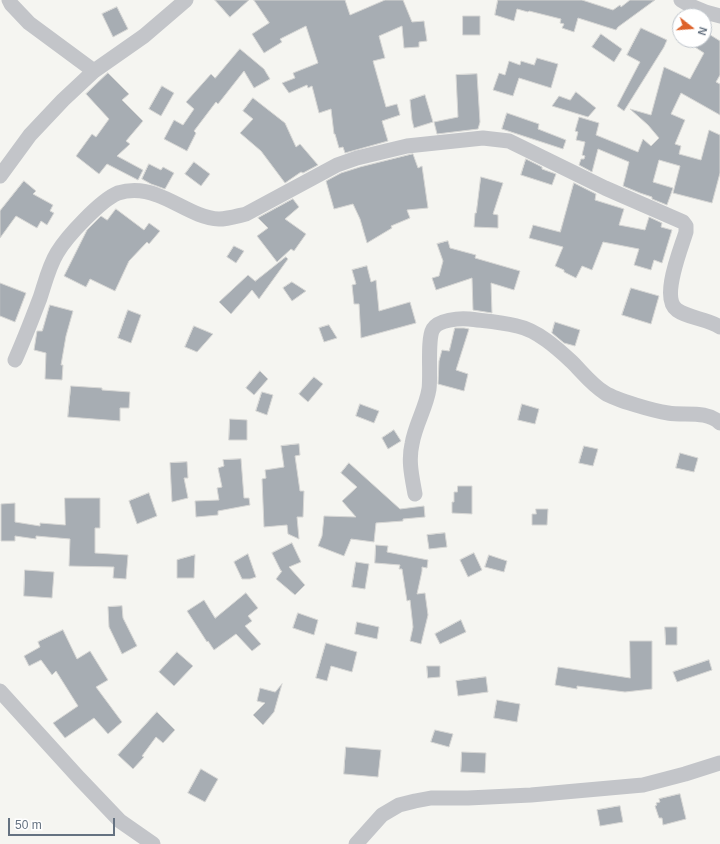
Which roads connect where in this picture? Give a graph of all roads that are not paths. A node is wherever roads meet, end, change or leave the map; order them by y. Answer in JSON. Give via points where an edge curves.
{"nodes":[{"id":1,"x":9,"y":0,"type":"edge"},
{"id":2,"x":186,"y":0,"type":"edge"},
{"id":3,"x":689,"y":2,"type":"edge"},
{"id":4,"x":720,"y":16,"type":"edge"},
{"id":5,"x":94,"y":71,"type":"junction"},
{"id":6,"x":0,"y":176,"type":"edge"},
{"id":7,"x":720,"y":327,"type":"edge"},
{"id":8,"x":15,"y":360,"type":"dead end"},
{"id":9,"x":720,"y":423,"type":"edge"},
{"id":10,"x":415,"y":494,"type":"dead end"},
{"id":11,"x":0,"y":691,"type":"edge"},
{"id":12,"x":720,"y":763,"type":"edge"},
{"id":13,"x":153,"y":844,"type":"edge"},
{"id":14,"x":356,"y":844,"type":"edge"}],
"edges":[{"from":1,"to":5,"type":"street","via":[[29,23]]},
{"from":2,"to":5,"type":"street","via":[[144,36]]},
{"from":3,"to":4,"type":"street"},
{"from":5,"to":6,"type":"street","via":[[30,135]]},
{"from":7,"to":8,"type":"street","via":[[678,311],[672,306],[672,282],[686,232],[683,222],[509,142],[483,138],[407,146],[357,158],[337,165],[246,214],[232,218],[218,219],[195,213],[148,192],[131,190],[117,194],[97,208],[57,253]]},
{"from":9,"to":10,"type":"street","via":[[709,416],[667,413],[605,393],[554,346],[535,333],[518,326],[463,319],[448,321],[437,325],[430,338],[429,389],[412,443],[410,467]]},
{"from":11,"to":13,"type":"street","via":[[120,821]]},
{"from":12,"to":14,"type":"street","via":[[643,784],[531,795],[431,798],[415,801],[399,805],[382,815]]}]}
